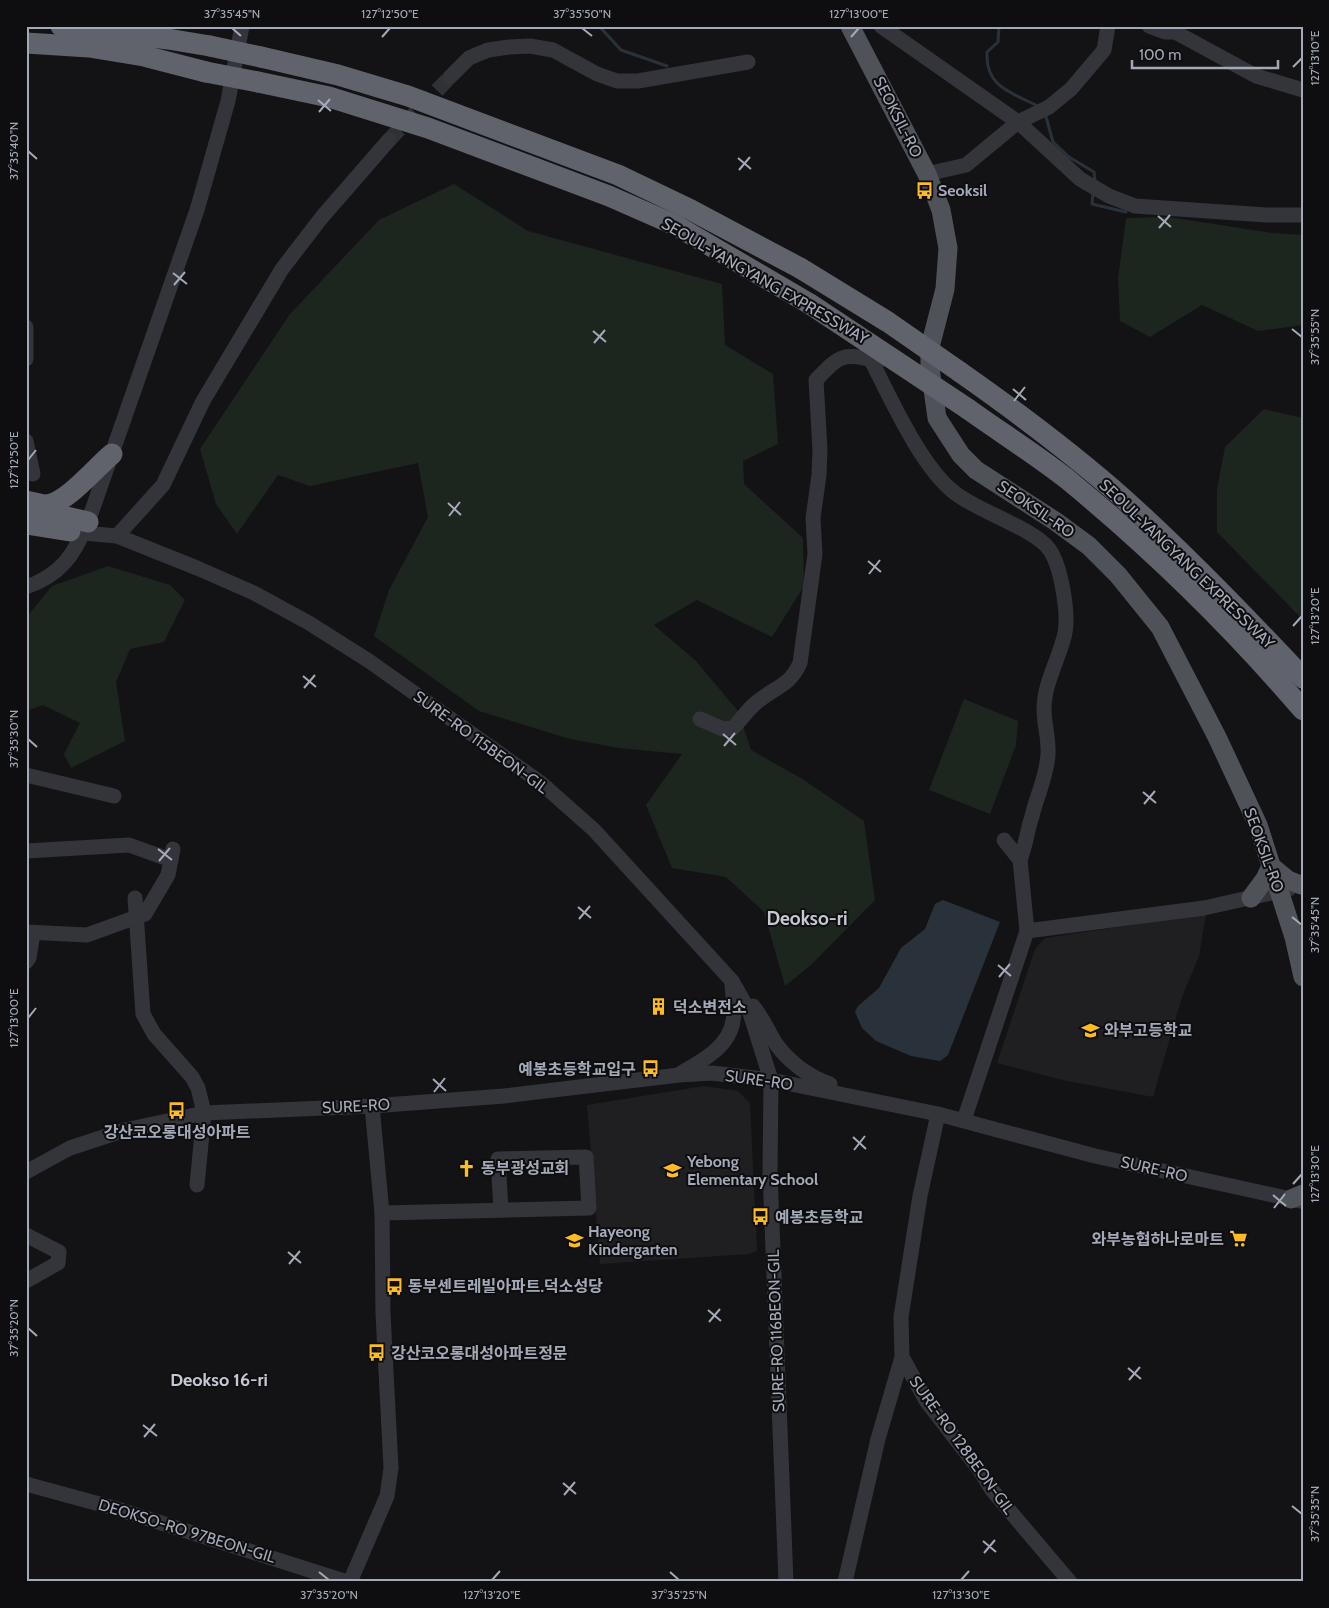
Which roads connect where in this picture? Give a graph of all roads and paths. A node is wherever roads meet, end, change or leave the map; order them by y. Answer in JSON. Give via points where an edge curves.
{"nodes":[{"id":1,"x":61,"y":26,"type":"edge"},
{"id":2,"x":126,"y":26,"type":"edge"},
{"id":3,"x":242,"y":26,"type":"edge"},
{"id":4,"x":850,"y":26,"type":"edge"},
{"id":5,"x":881,"y":26,"type":"edge"},
{"id":6,"x":1108,"y":26,"type":"edge"},
{"id":7,"x":1149,"y":26,"type":"edge"},
{"id":8,"x":168,"y":38,"type":"junction"},
{"id":9,"x":31,"y":43,"type":"edge"},
{"id":10,"x":748,"y":62,"type":"dead end"},
{"id":11,"x":450,"y":76,"type":"tunnel mouth"},
{"id":12,"x":1303,"y":90,"type":"edge"},
{"id":13,"x":1018,"y":122,"type":"junction"},
{"id":14,"x":389,"y":140,"type":"tunnel mouth"},
{"id":15,"x":927,"y":174,"type":"junction"},
{"id":16,"x":1303,"y":215,"type":"edge"},
{"id":17,"x":26,"y":327,"type":"edge"},
{"id":18,"x":26,"y":359,"type":"edge"},
{"id":19,"x":871,"y":360,"type":"junction"},
{"id":20,"x":930,"y":368,"type":"junction"},
{"id":21,"x":26,"y":441,"type":"edge"},
{"id":22,"x":112,"y":454,"type":"junction"},
{"id":23,"x":33,"y":474,"type":"dead end"},
{"id":24,"x":26,"y":501,"type":"edge"},
{"id":25,"x":26,"y":508,"type":"edge"},
{"id":26,"x":26,"y":524,"type":"edge"},
{"id":27,"x":85,"y":528,"type":"junction"},
{"id":28,"x":117,"y":536,"type":"junction"},
{"id":29,"x":26,"y":587,"type":"edge"},
{"id":30,"x":1303,"y":678,"type":"edge"},
{"id":31,"x":1303,"y":710,"type":"edge"},
{"id":32,"x":700,"y":719,"type":"dead end"},
{"id":33,"x":26,"y":775,"type":"edge"},
{"id":34,"x":114,"y":796,"type":"dead end"},
{"id":35,"x":1004,"y":840,"type":"dead end"},
{"id":36,"x":26,"y":851,"type":"edge"},
{"id":37,"x":1020,"y":860,"type":"junction"},
{"id":38,"x":1271,"y":866,"type":"junction"},
{"id":39,"x":1302,"y":885,"type":"edge"},
{"id":40,"x":1279,"y":891,"type":"junction"},
{"id":41,"x":135,"y":898,"type":"dead end"},
{"id":42,"x":1251,"y":898,"type":"junction"},
{"id":43,"x":135,"y":917,"type":"junction"},
{"id":44,"x":1027,"y":931,"type":"junction"},
{"id":45,"x":30,"y":933,"type":"edge"},
{"id":46,"x":26,"y":962,"type":"edge"},
{"id":47,"x":1303,"y":977,"type":"edge"},
{"id":48,"x":733,"y":983,"type":"junction"},
{"id":49,"x":679,"y":1075,"type":"junction"},
{"id":50,"x":771,"y":1080,"type":"junction"},
{"id":51,"x":851,"y":1095,"type":"junction"},
{"id":52,"x":372,"y":1106,"type":"junction"},
{"id":53,"x":204,"y":1113,"type":"junction"},
{"id":54,"x":938,"y":1114,"type":"junction"},
{"id":55,"x":964,"y":1120,"type":"junction"},
{"id":56,"x":26,"y":1172,"type":"edge"},
{"id":57,"x":197,"y":1186,"type":"dead end"},
{"id":58,"x":1300,"y":1200,"type":"edge"},
{"id":59,"x":501,"y":1210,"type":"junction"},
{"id":60,"x":382,"y":1213,"type":"junction"},
{"id":61,"x":26,"y":1235,"type":"edge"},
{"id":62,"x":26,"y":1281,"type":"edge"},
{"id":63,"x":902,"y":1357,"type":"junction"},
{"id":64,"x":26,"y":1484,"type":"edge"},
{"id":65,"x":348,"y":1582,"type":"edge"},
{"id":66,"x":786,"y":1582,"type":"edge"},
{"id":67,"x":845,"y":1582,"type":"edge"},
{"id":68,"x":1070,"y":1582,"type":"edge"}],
"edges":[{"from":1,"to":8,"type":"highway","name":"SEOUL-YANGYANG EXPRESSWAY"},
{"from":2,"to":8,"type":"highway"},
{"from":3,"to":22,"type":"street","via":[[228,101],[197,210]]},
{"from":4,"to":15,"type":"main road","name":"SEOKSIL-RO"},
{"from":5,"to":13,"type":"street"},
{"from":6,"to":13,"type":"street","via":[[1104,50],[1071,89],[1049,108]]},
{"from":7,"to":12,"type":"street","via":[[1175,32],[1256,76]]},
{"from":8,"to":30,"type":"highway","name":"SEOUL-YANGYANG EXPRESSWAY","bridge":true,"via":[[261,57],[408,96],[618,175],[800,268],[888,322],[1021,415],[1125,500],[1239,609]]},
{"from":9,"to":31,"type":"highway","name":"SEOUL-YANGYANG EXPRESSWAY","bridge":true,"via":[[89,47],[144,56],[329,97],[428,128],[609,196],[675,225],[810,304],[1066,479],[1142,545],[1216,616]]},
{"from":10,"to":11,"type":"street","via":[[617,81],[553,50],[508,46],[469,58]]},
{"from":13,"to":15,"type":"street","via":[[966,165]]},
{"from":13,"to":16,"type":"street","via":[[1080,179],[1135,206]]},
{"from":14,"to":28,"type":"street","via":[[282,269],[202,401],[163,485]]},
{"from":15,"to":20,"type":"main road","name":"SEOKSIL-RO","via":[[941,210],[948,248],[945,289],[930,347]]},
{"from":17,"to":18,"type":"street"},
{"from":19,"to":20,"type":"street","via":[[897,358],[922,370]]},
{"from":19,"to":32,"type":"street","via":[[843,356],[816,380],[820,450],[813,518],[815,554],[806,630],[797,669],[783,687],[758,702],[733,728],[723,729]]},
{"from":19,"to":37,"type":"street","via":[[939,478],[974,506],[1035,536],[1057,562],[1065,606],[1065,635],[1052,669],[1044,709],[1049,741],[1046,772]]},
{"from":20,"to":38,"type":"main road","name":"SEOKSIL-RO","via":[[937,418],[961,455],[976,470],[1089,546],[1118,575],[1160,627],[1258,825]]},
{"from":21,"to":23,"type":"street"},
{"from":22,"to":24,"type":"highway","via":[[59,499],[47,505]]},
{"from":22,"to":27,"type":"street"},
{"from":25,"to":27,"type":"highway"},
{"from":26,"to":27,"type":"highway"},
{"from":27,"to":28,"type":"street","name":"SURE-RO 115BEON-GIL"},
{"from":27,"to":29,"type":"street","via":[[71,557],[53,576]]},
{"from":28,"to":48,"type":"street","name":"SURE-RO 115BEON-GIL","via":[[197,568],[309,623],[369,661],[541,783],[594,830]]},
{"from":33,"to":34,"type":"street"},
{"from":35,"to":37,"type":"street"},
{"from":36,"to":43,"type":"street","via":[[129,845],[172,854],[168,875],[145,914]]},
{"from":37,"to":44,"type":"street"},
{"from":38,"to":39,"type":"main road","via":[[1288,880]]},
{"from":38,"to":40,"type":"main road","name":"SEOKSIL-RO"},
{"from":38,"to":42,"type":"main road"},
{"from":39,"to":40,"type":"street"},
{"from":40,"to":42,"type":"street"},
{"from":40,"to":47,"type":"main road","name":"SEOKSIL-RO"},
{"from":41,"to":43,"type":"street"},
{"from":42,"to":44,"type":"street","via":[[1204,908]]},
{"from":43,"to":45,"type":"street","via":[[87,935]]},
{"from":43,"to":53,"type":"street","via":[[143,1014],[154,1034],[192,1077]]},
{"from":44,"to":55,"type":"street"},
{"from":45,"to":46,"type":"street"},
{"from":48,"to":49,"type":"street","via":[[734,1021],[729,1034],[706,1059]]},
{"from":48,"to":50,"type":"street","name":"SURE-RO 115BEON-GIL","via":[[750,1014]]},
{"from":48,"to":51,"type":"street","via":[[756,1009],[777,1045],[794,1063],[815,1079]]},
{"from":49,"to":50,"type":"street","name":"SURE-RO","via":[[712,1073]]},
{"from":49,"to":52,"type":"street","name":"SURE-RO","via":[[544,1092]]},
{"from":50,"to":51,"type":"street","name":"SURE-RO"},
{"from":50,"to":66,"type":"street","name":"SURE-RO 116BEON-GIL","via":[[770,1172]]},
{"from":51,"to":54,"type":"street","name":"SURE-RO"},
{"from":52,"to":53,"type":"street","name":"SURE-RO"},
{"from":52,"to":60,"type":"street"},
{"from":53,"to":56,"type":"street","name":"SURE-RO","via":[[125,1130],[70,1148]]},
{"from":53,"to":57,"type":"street"},
{"from":54,"to":55,"type":"street","name":"SURE-RO"},
{"from":54,"to":63,"type":"street","name":"SURE-RO 128BEON-GIL","via":[[920,1196],[901,1317]]},
{"from":55,"to":58,"type":"street","name":"SURE-RO","via":[[1095,1156]]},
{"from":59,"to":59,"type":"street","via":[[589,1208],[586,1157],[498,1159]]},
{"from":59,"to":60,"type":"street"},
{"from":60,"to":65,"type":"street","via":[[383,1313],[391,1468],[387,1496]]},
{"from":61,"to":62,"type":"street","via":[[59,1252],[58,1263]]},
{"from":63,"to":67,"type":"street","via":[[878,1439]]},
{"from":63,"to":68,"type":"street","name":"SURE-RO 128BEON-GIL","via":[[927,1402],[992,1490]]},
{"from":64,"to":65,"type":"street","name":"DEOKSO-RO 97BEON-GIL","via":[[114,1508]]}]}
